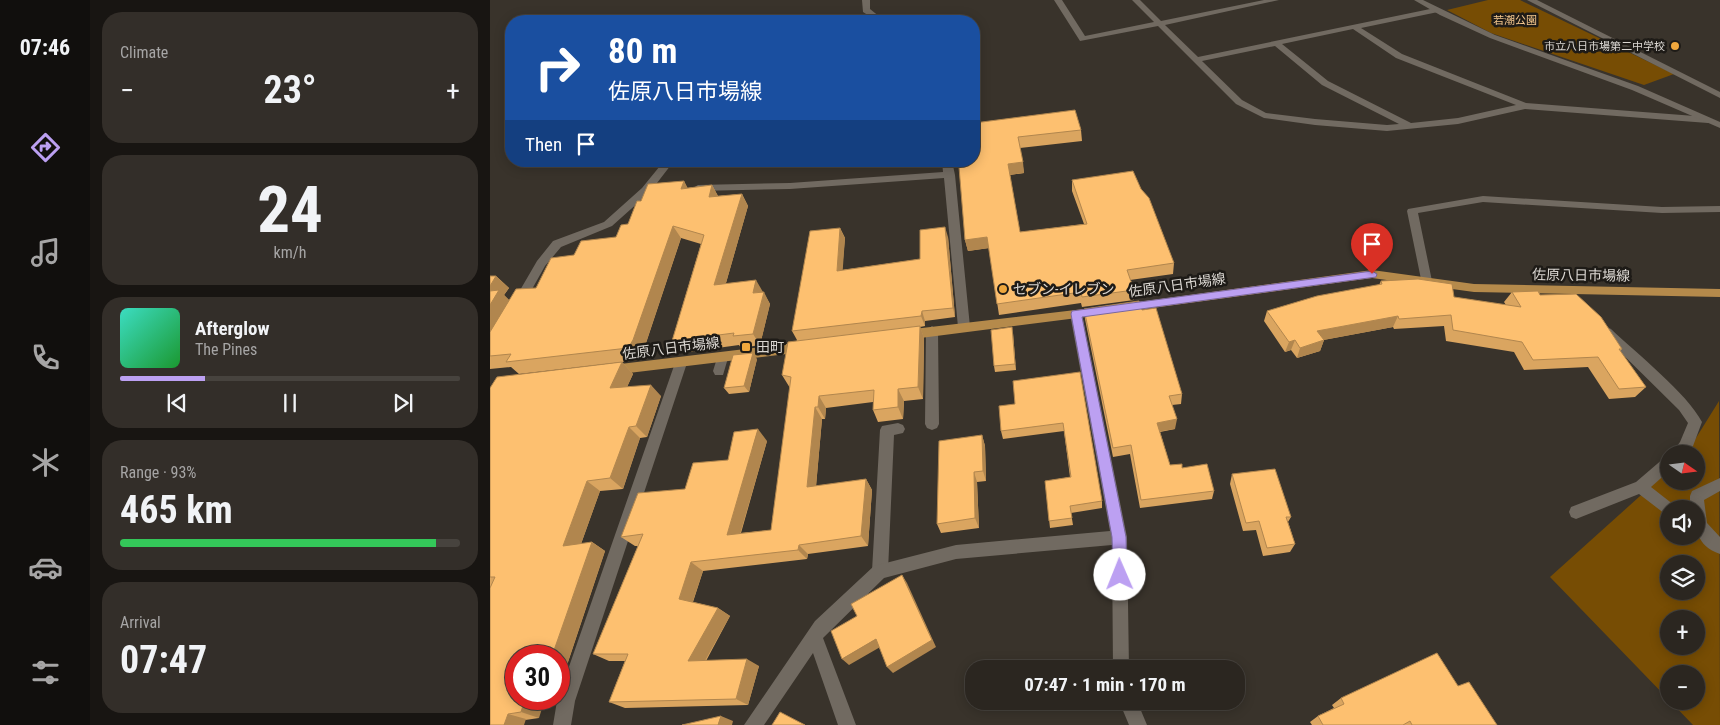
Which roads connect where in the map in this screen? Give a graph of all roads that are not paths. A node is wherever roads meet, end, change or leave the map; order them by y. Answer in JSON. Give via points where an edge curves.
{"nodes":[{"id":1,"x":866,"y":0,"type":"edge"},
{"id":2,"x":1058,"y":0,"type":"edge"},
{"id":3,"x":1136,"y":0,"type":"edge"},
{"id":4,"x":1220,"y":0,"type":"edge"},
{"id":5,"x":1275,"y":0,"type":"edge"},
{"id":6,"x":1418,"y":0,"type":"edge"},
{"id":7,"x":1531,"y":0,"type":"edge"},
{"id":8,"x":1230,"y":9,"type":"junction"},
{"id":9,"x":1435,"y":10,"type":"junction"},
{"id":10,"x":873,"y":15,"type":"edge"},
{"id":11,"x":1159,"y":23,"type":"junction"},
{"id":12,"x":1354,"y":27,"type":"junction"},
{"id":13,"x":1276,"y":43,"type":"junction"},
{"id":14,"x":1196,"y":60,"type":"junction"},
{"id":15,"x":1720,"y":96,"type":"edge"},
{"id":16,"x":1525,"y":106,"type":"junction"},
{"id":17,"x":1708,"y":120,"type":"junction"},
{"id":18,"x":1720,"y":125,"type":"edge"},
{"id":19,"x":1412,"y":127,"type":"junction"},
{"id":20,"x":663,"y":167,"type":"edge"},
{"id":21,"x":948,"y":167,"type":"edge"},
{"id":22,"x":950,"y":175,"type":"junction"},
{"id":23,"x":684,"y":188,"type":"edge"},
{"id":24,"x":665,"y":189,"type":"edge"},
{"id":25,"x":646,"y":190,"type":"junction"},
{"id":26,"x":1720,"y":209,"type":"edge"},
{"id":27,"x":1426,"y":281,"type":"junction"},
{"id":28,"x":1563,"y":290,"type":"junction"},
{"id":29,"x":1720,"y":293,"type":"edge"},
{"id":30,"x":1577,"y":304,"type":"edge"},
{"id":31,"x":513,"y":313,"type":"edge"},
{"id":32,"x":1076,"y":314,"type":"junction"},
{"id":33,"x":1599,"y":324,"type":"edge"},
{"id":34,"x":964,"y":327,"type":"junction"},
{"id":35,"x":932,"y":331,"type":"junction"},
{"id":36,"x":894,"y":336,"type":"edge"},
{"id":37,"x":817,"y":346,"type":"edge"},
{"id":38,"x":722,"y":358,"type":"junction"},
{"id":39,"x":681,"y":363,"type":"junction"},
{"id":40,"x":718,"y":371,"type":"dead end"},
{"id":41,"x":595,"y":372,"type":"edge"},
{"id":42,"x":932,"y":424,"type":"dead end"},
{"id":43,"x":898,"y":429,"type":"dead end"},
{"id":44,"x":1686,"y":445,"type":"edge"},
{"id":45,"x":1660,"y":470,"type":"edge"},
{"id":46,"x":1720,"y":484,"type":"edge"},
{"id":47,"x":1641,"y":486,"type":"junction"},
{"id":48,"x":1697,"y":500,"type":"edge"},
{"id":49,"x":1660,"y":502,"type":"edge"},
{"id":50,"x":1576,"y":512,"type":"dead end"},
{"id":51,"x":1705,"y":535,"type":"edge"},
{"id":52,"x":1119,"y":537,"type":"junction"},
{"id":53,"x":1720,"y":547,"type":"edge"},
{"id":54,"x":880,"y":570,"type":"junction"},
{"id":55,"x":815,"y":636,"type":"junction"},
{"id":56,"x":1122,"y":660,"type":"edge"},
{"id":57,"x":1132,"y":710,"type":"edge"},
{"id":58,"x":562,"y":725,"type":"edge"},
{"id":59,"x":753,"y":725,"type":"edge"},
{"id":60,"x":847,"y":725,"type":"edge"},
{"id":61,"x":1138,"y":725,"type":"edge"}],
"edges":[{"from":1,"to":10,"type":"street","via":[[866,10]]},
{"from":2,"to":11,"type":"street","via":[[1083,39]]},
{"from":3,"to":11,"type":"street"},
{"from":4,"to":8,"type":"street"},
{"from":5,"to":8,"type":"street"},
{"from":6,"to":9,"type":"street"},
{"from":7,"to":15,"type":"street"},
{"from":8,"to":11,"type":"street"},
{"from":9,"to":12,"type":"street"},
{"from":9,"to":17,"type":"street","via":[[1470,28],[1624,83]]},
{"from":11,"to":14,"type":"street"},
{"from":12,"to":13,"type":"street"},
{"from":12,"to":16,"type":"street","via":[[1399,56]]},
{"from":13,"to":14,"type":"street"},
{"from":13,"to":19,"type":"street","via":[[1325,83]]},
{"from":14,"to":19,"type":"street","via":[[1242,105],[1264,115],[1360,126]]},
{"from":16,"to":17,"type":"street"},
{"from":16,"to":19,"type":"street","via":[[1458,122]]},
{"from":17,"to":18,"type":"street"},
{"from":20,"to":25,"type":"street"},
{"from":21,"to":22,"type":"street"},
{"from":22,"to":23,"type":"street","via":[[790,186]]},
{"from":22,"to":34,"type":"street"},
{"from":24,"to":25,"type":"street"},
{"from":25,"to":31,"type":"street","via":[[608,224],[557,244],[541,264]]},
{"from":26,"to":27,"type":"street","via":[[1662,210],[1483,200],[1412,211]]},
{"from":27,"to":28,"type":"main road","name":"佐原八日市場線","via":[[1474,288]]},
{"from":27,"to":32,"type":"main road","name":"佐原八日市場線","via":[[1372,274]]},
{"from":28,"to":29,"type":"main road","name":"佐原八日市場線"},
{"from":28,"to":30,"type":"street"},
{"from":32,"to":34,"type":"main road","name":"佐原八日市場線"},
{"from":32,"to":52,"type":"street"},
{"from":33,"to":44,"type":"street","via":[[1684,406],[1695,422]]},
{"from":34,"to":35,"type":"main road","name":"佐原八日市場線"},
{"from":35,"to":36,"type":"main road","name":"佐原八日市場線"},
{"from":35,"to":42,"type":"street"},
{"from":37,"to":38,"type":"main road","name":"佐原八日市場線"},
{"from":38,"to":39,"type":"main road","name":"佐原八日市場線"},
{"from":38,"to":40,"type":"street"},
{"from":39,"to":41,"type":"main road","name":"佐原八日市場線"},
{"from":39,"to":58,"type":"street","via":[[566,701]]},
{"from":43,"to":54,"type":"street","via":[[887,430]]},
{"from":45,"to":47,"type":"street"},
{"from":46,"to":48,"type":"street","via":[[1697,496]]},
{"from":47,"to":49,"type":"street"},
{"from":47,"to":50,"type":"street"},
{"from":51,"to":53,"type":"street"},
{"from":52,"to":54,"type":"street","via":[[956,552]]},
{"from":52,"to":56,"type":"street"},
{"from":54,"to":55,"type":"street"},
{"from":55,"to":59,"type":"street"},
{"from":55,"to":60,"type":"street"},
{"from":57,"to":61,"type":"street"}]}
